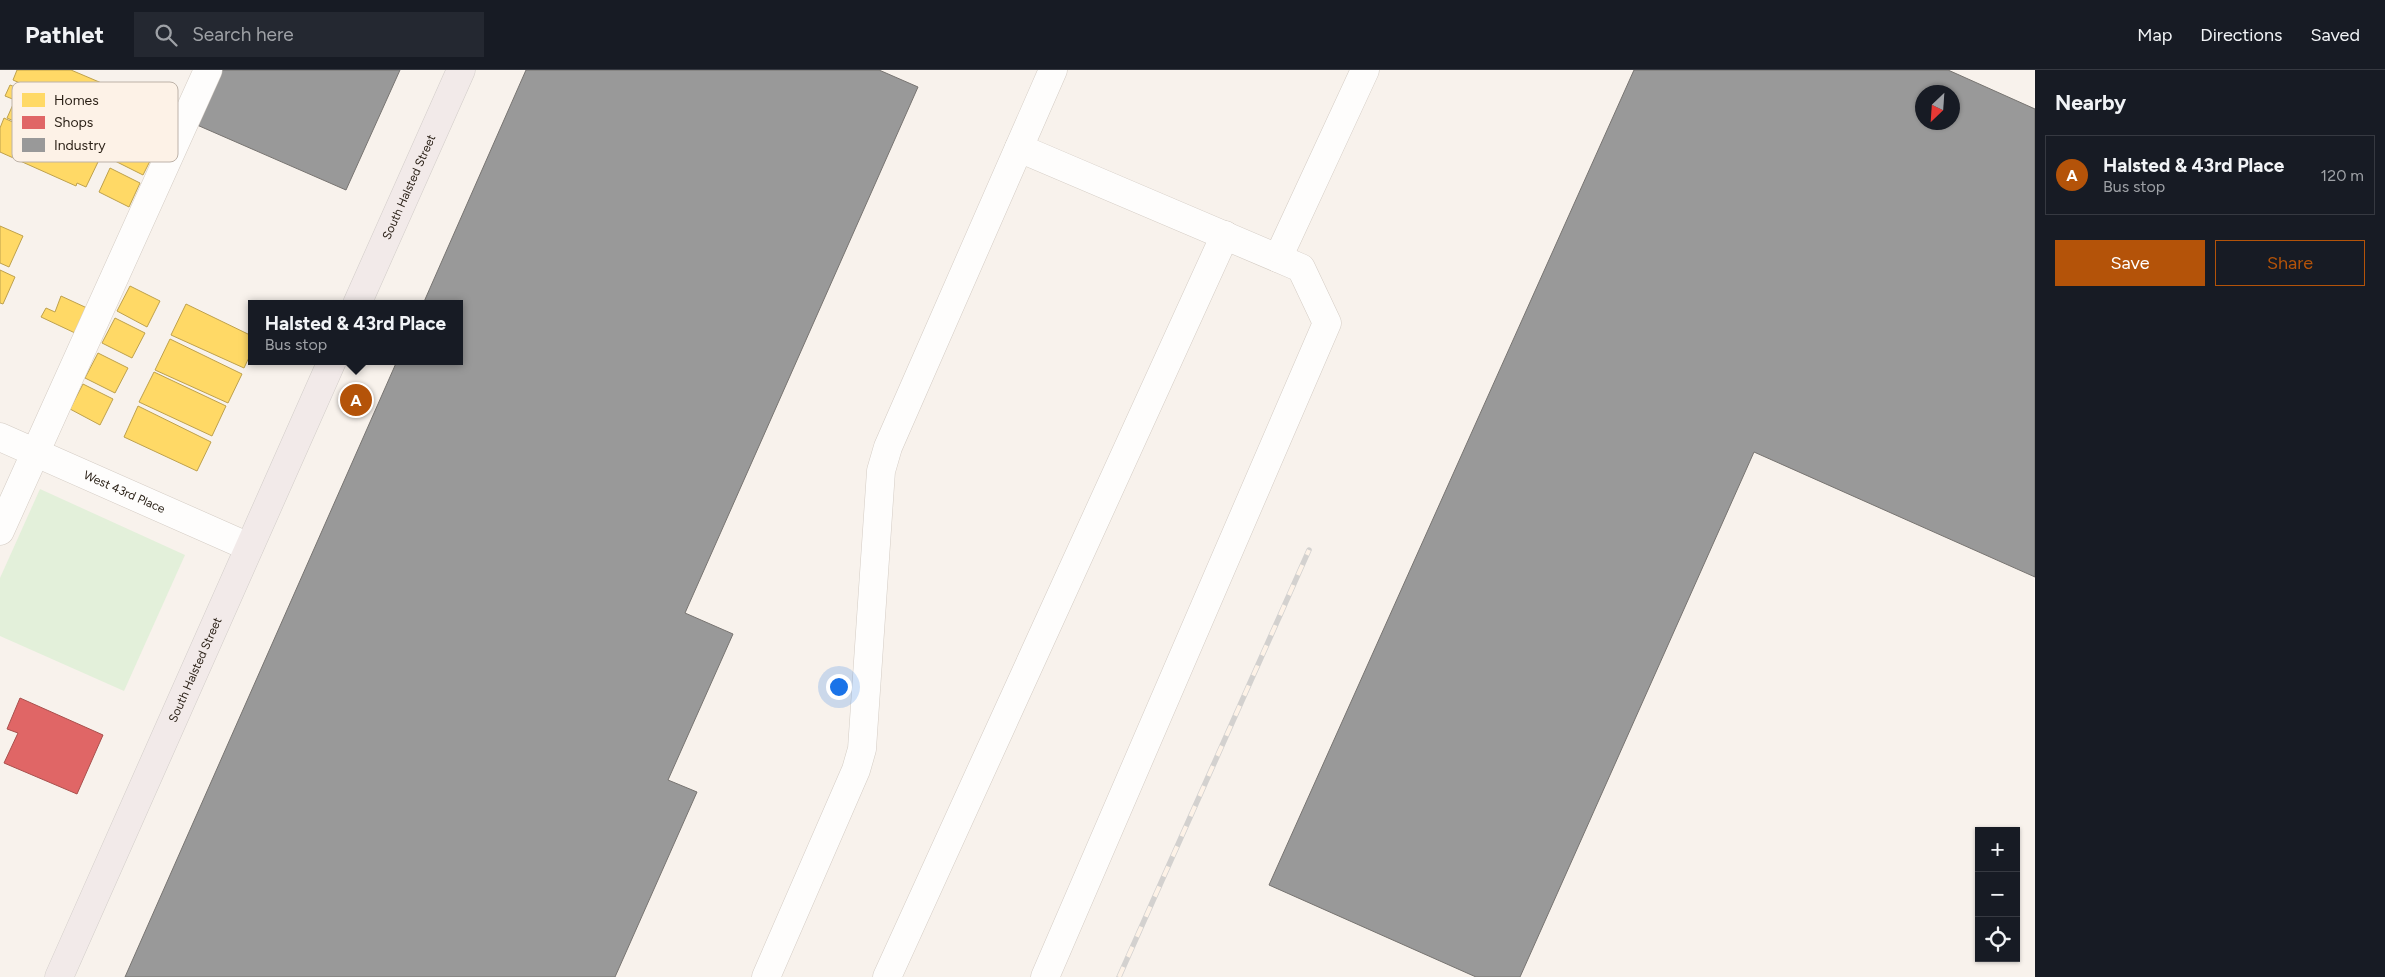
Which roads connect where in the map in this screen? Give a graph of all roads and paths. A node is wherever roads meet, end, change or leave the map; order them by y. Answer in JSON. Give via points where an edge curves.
{"nodes":[{"id":1,"x":208,"y":70,"type":"edge"},
{"id":2,"x":461,"y":70,"type":"edge"},
{"id":3,"x":1053,"y":70,"type":"edge"},
{"id":4,"x":1365,"y":70,"type":"edge"},
{"id":5,"x":178,"y":136,"type":"edge"},
{"id":6,"x":1019,"y":148,"type":"junction"},
{"id":7,"x":166,"y":162,"type":"edge"},
{"id":8,"x":1225,"y":235,"type":"junction"},
{"id":9,"x":1278,"y":258,"type":"junction"},
{"id":10,"x":359,"y":300,"type":"edge"},
{"id":11,"x":330,"y":365,"type":"edge"},
{"id":12,"x":0,"y":438,"type":"edge"},
{"id":13,"x":35,"y":453,"type":"junction"},
{"id":14,"x":0,"y":531,"type":"edge"},
{"id":15,"x":249,"y":547,"type":"junction"},
{"id":16,"x":59,"y":977,"type":"edge"},
{"id":17,"x":766,"y":977,"type":"edge"},
{"id":18,"x":888,"y":977,"type":"edge"},
{"id":19,"x":1045,"y":977,"type":"edge"}],
"edges":[{"from":1,"to":5,"type":"street"},
{"from":2,"to":10,"type":"main road","name":"South Halsted Street"},
{"from":3,"to":6,"type":"street"},
{"from":4,"to":9,"type":"street"},
{"from":6,"to":8,"type":"street"},
{"from":6,"to":17,"type":"street","via":[[888,446],[881,471],[862,749],[856,770]]},
{"from":7,"to":13,"type":"street"},
{"from":8,"to":9,"type":"street"},
{"from":8,"to":18,"type":"street"},
{"from":9,"to":19,"type":"street","via":[[1301,268],[1326,323]]},
{"from":11,"to":15,"type":"main road","name":"South Halsted Street"},
{"from":12,"to":13,"type":"street","name":"West 43rd Place"},
{"from":13,"to":14,"type":"street"},
{"from":13,"to":15,"type":"street","name":"West 43rd Place"},
{"from":15,"to":16,"type":"main road","name":"South Halsted Street"}]}
